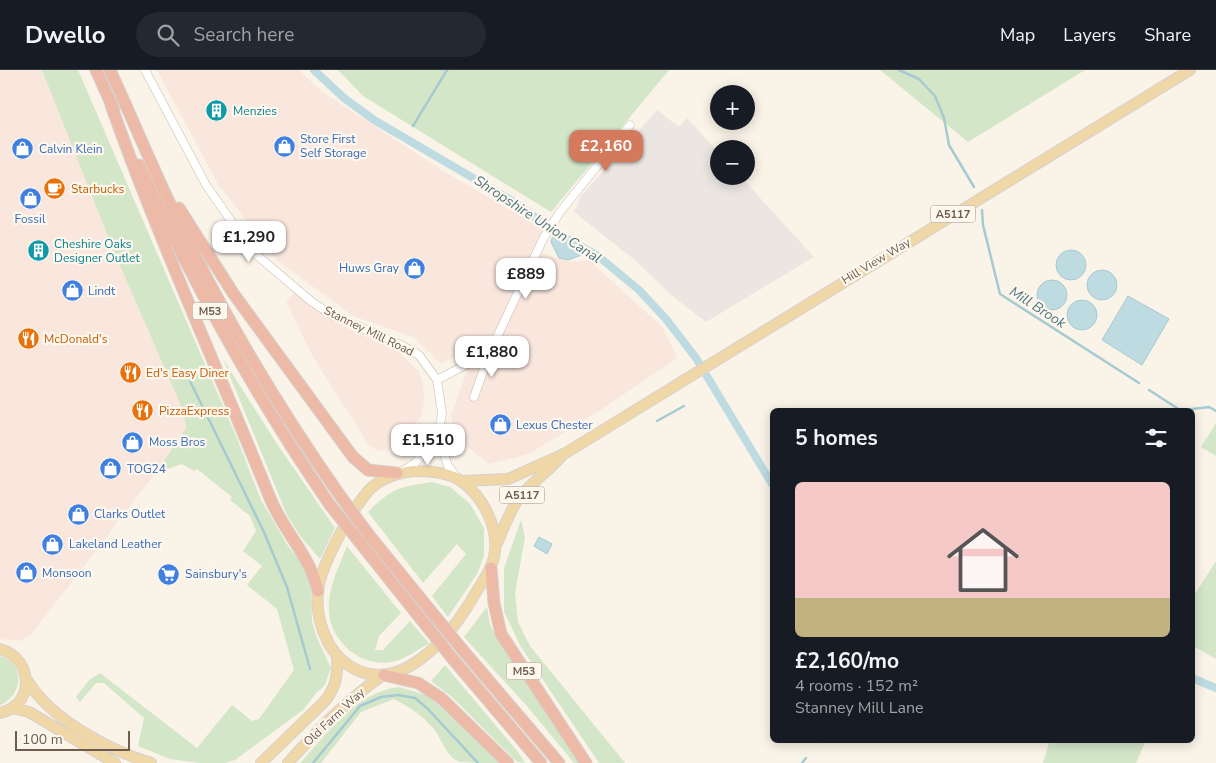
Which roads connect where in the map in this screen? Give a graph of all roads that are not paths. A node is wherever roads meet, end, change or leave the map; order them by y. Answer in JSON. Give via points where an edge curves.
{"nodes":[{"id":1,"x":96,"y":70,"type":"edge"},
{"id":2,"x":110,"y":70,"type":"edge"},
{"id":3,"x":145,"y":70,"type":"edge"},
{"id":4,"x":1190,"y":70,"type":"edge"},
{"id":5,"x":112,"y":104,"type":"junction"},
{"id":6,"x":630,"y":125,"type":"dead end"},
{"id":7,"x":154,"y":166,"type":"junction"},
{"id":8,"x":490,"y":352,"type":"junction"},
{"id":9,"x":437,"y":380,"type":"junction"},
{"id":10,"x":474,"y":397,"type":"dead end"},
{"id":11,"x":438,"y":437,"type":"junction"},
{"id":12,"x":564,"y":454,"type":"junction"},
{"id":13,"x":398,"y":473,"type":"junction"},
{"id":14,"x":460,"y":480,"type":"junction"},
{"id":15,"x":495,"y":546,"type":"junction"},
{"id":16,"x":491,"y":568,"type":"junction"},
{"id":17,"x":318,"y":591,"type":"junction"},
{"id":18,"x":0,"y":649,"type":"edge"},
{"id":19,"x":336,"y":657,"type":"junction"},
{"id":20,"x":384,"y":675,"type":"junction"},
{"id":21,"x":27,"y":680,"type":"junction"},
{"id":22,"x":12,"y":708,"type":"junction"},
{"id":23,"x":0,"y":713,"type":"edge"},
{"id":24,"x":115,"y":763,"type":"edge"},
{"id":25,"x":151,"y":763,"type":"edge"},
{"id":26,"x":260,"y":763,"type":"edge"},
{"id":27,"x":288,"y":763,"type":"edge"},
{"id":28,"x":508,"y":763,"type":"edge"},
{"id":29,"x":541,"y":763,"type":"edge"},
{"id":30,"x":559,"y":763,"type":"edge"},
{"id":31,"x":586,"y":763,"type":"edge"}],
"edges":[{"from":1,"to":5,"type":"highway","number":"M53"},
{"from":2,"to":7,"type":"highway","number":"M53"},
{"from":3,"to":9,"type":"street","name":"Stanney Mill Road","via":[[206,185],[252,250],[326,311],[418,356]]},
{"from":4,"to":12,"type":"main road","name":"Hill View Way","number":"A5117"},
{"from":5,"to":17,"type":"highway","via":[[140,186],[271,500],[310,565]]},
{"from":5,"to":29,"type":"highway","number":"M53","bridge":true,"via":[[171,235],[264,406],[330,505]]},
{"from":6,"to":8,"type":"street","via":[[560,212],[543,239]]},
{"from":7,"to":13,"type":"highway","via":[[233,293],[353,457],[368,470]]},
{"from":7,"to":30,"type":"highway","number":"M53","bridge":true,"via":[[227,318],[311,455],[375,543]]},
{"from":8,"to":9,"type":"street"},
{"from":8,"to":10,"type":"street"},
{"from":9,"to":11,"type":"street","name":"Stanney Mill Road","via":[[442,412]]},
{"from":11,"to":13,"type":"street","via":[[414,463]]},
{"from":11,"to":14,"type":"street","name":"Stanney Mill Road","via":[[448,466]]},
{"from":12,"to":14,"type":"main road","name":"Hill View Way","number":"A5117","via":[[508,479]]},
{"from":12,"to":15,"type":"main road","name":"Hill View Way","number":"A5117","via":[[520,497]]},
{"from":13,"to":14,"type":"main road","name":"Hill View Way","via":[[425,471]]},
{"from":13,"to":17,"type":"main road","via":[[370,490],[349,520],[331,553]]},
{"from":14,"to":15,"type":"main road","via":[[480,501],[490,518]]},
{"from":15,"to":16,"type":"main road"},
{"from":16,"to":20,"type":"main road","name":"Old Farm Way","via":[[454,625],[434,647],[403,670]]},
{"from":16,"to":31,"type":"highway","number":"M53","via":[[501,634]]},
{"from":17,"to":19,"type":"main road","via":[[323,630]]},
{"from":18,"to":21,"type":"main road","via":[[19,660]]},
{"from":19,"to":20,"type":"main road","via":[[352,668]]},
{"from":19,"to":26,"type":"main road","name":"Old Farm Way","via":[[337,677],[326,700]]},
{"from":20,"to":27,"type":"main road","name":"Old Farm Way","via":[[354,696],[319,728]]},
{"from":20,"to":28,"type":"highway","via":[[418,683],[441,698]]},
{"from":21,"to":22,"type":"main road","via":[[23,696]]},
{"from":21,"to":25,"type":"main road","via":[[39,699],[63,718],[110,746]]},
{"from":22,"to":23,"type":"main road"},
{"from":22,"to":24,"type":"main road","via":[[29,712]]}]}
